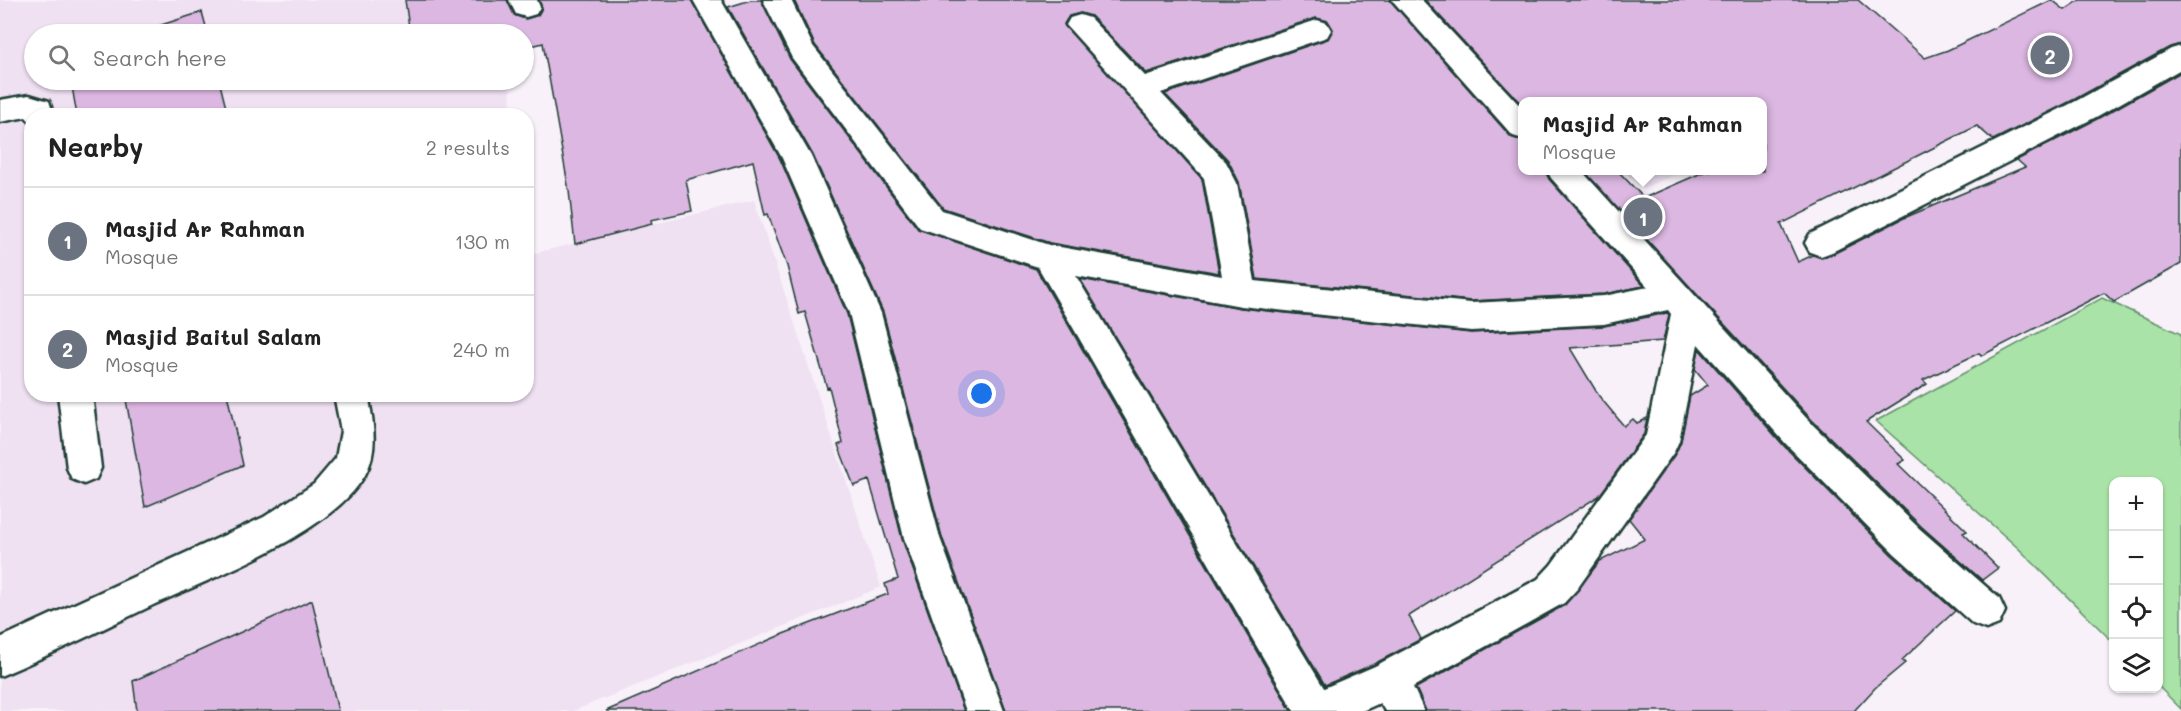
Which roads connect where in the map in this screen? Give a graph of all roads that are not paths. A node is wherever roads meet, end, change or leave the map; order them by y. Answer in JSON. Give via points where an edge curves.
{"nodes":[{"id":1,"x":706,"y":0,"type":"edge"},
{"id":2,"x":777,"y":0,"type":"edge"},
{"id":3,"x":1406,"y":0,"type":"edge"},
{"id":4,"x":1080,"y":25,"type":"dead end"},
{"id":5,"x":1317,"y":30,"type":"dead end"},
{"id":6,"x":2181,"y":56,"type":"edge"},
{"id":7,"x":1140,"y":89,"type":"junction"},
{"id":8,"x":36,"y":108,"type":"edge"},
{"id":9,"x":0,"y":111,"type":"edge"},
{"id":10,"x":1518,"y":123,"type":"edge"},
{"id":11,"x":1566,"y":175,"type":"edge"},
{"id":12,"x":1821,"y":243,"type":"dead end"},
{"id":13,"x":1049,"y":258,"type":"junction"},
{"id":14,"x":1241,"y":293,"type":"junction"},
{"id":15,"x":1682,"y":302,"type":"junction"},
{"id":16,"x":76,"y":402,"type":"edge"},
{"id":17,"x":353,"y":402,"type":"edge"},
{"id":18,"x":84,"y":468,"type":"dead end"},
{"id":19,"x":1986,"y":611,"type":"dead end"},
{"id":20,"x":0,"y":657,"type":"edge"},
{"id":21,"x":1397,"y":695,"type":"edge"},
{"id":22,"x":985,"y":711,"type":"edge"},
{"id":23,"x":1317,"y":711,"type":"edge"}],
"edges":[{"from":1,"to":22,"type":"street","via":[[796,156],[865,313],[922,538]]},
{"from":2,"to":13,"type":"street","via":[[802,51],[931,219]]},
{"from":3,"to":10,"type":"street"},
{"from":4,"to":7,"type":"street"},
{"from":5,"to":7,"type":"street"},
{"from":6,"to":12,"type":"street","via":[[2086,109]]},
{"from":7,"to":14,"type":"street","via":[[1215,170],[1222,183]]},
{"from":8,"to":9,"type":"street"},
{"from":11,"to":15,"type":"street"},
{"from":13,"to":14,"type":"street"},
{"from":13,"to":23,"type":"street"},
{"from":14,"to":15,"type":"street","via":[[1472,318]]},
{"from":15,"to":19,"type":"street","via":[[1798,433],[1907,541]]},
{"from":15,"to":21,"type":"street","via":[[1662,441],[1564,577],[1551,591]]},
{"from":16,"to":18,"type":"street"},
{"from":17,"to":20,"type":"street","via":[[358,431],[352,465],[327,495],[277,529]]},
{"from":21,"to":23,"type":"street"}]}
